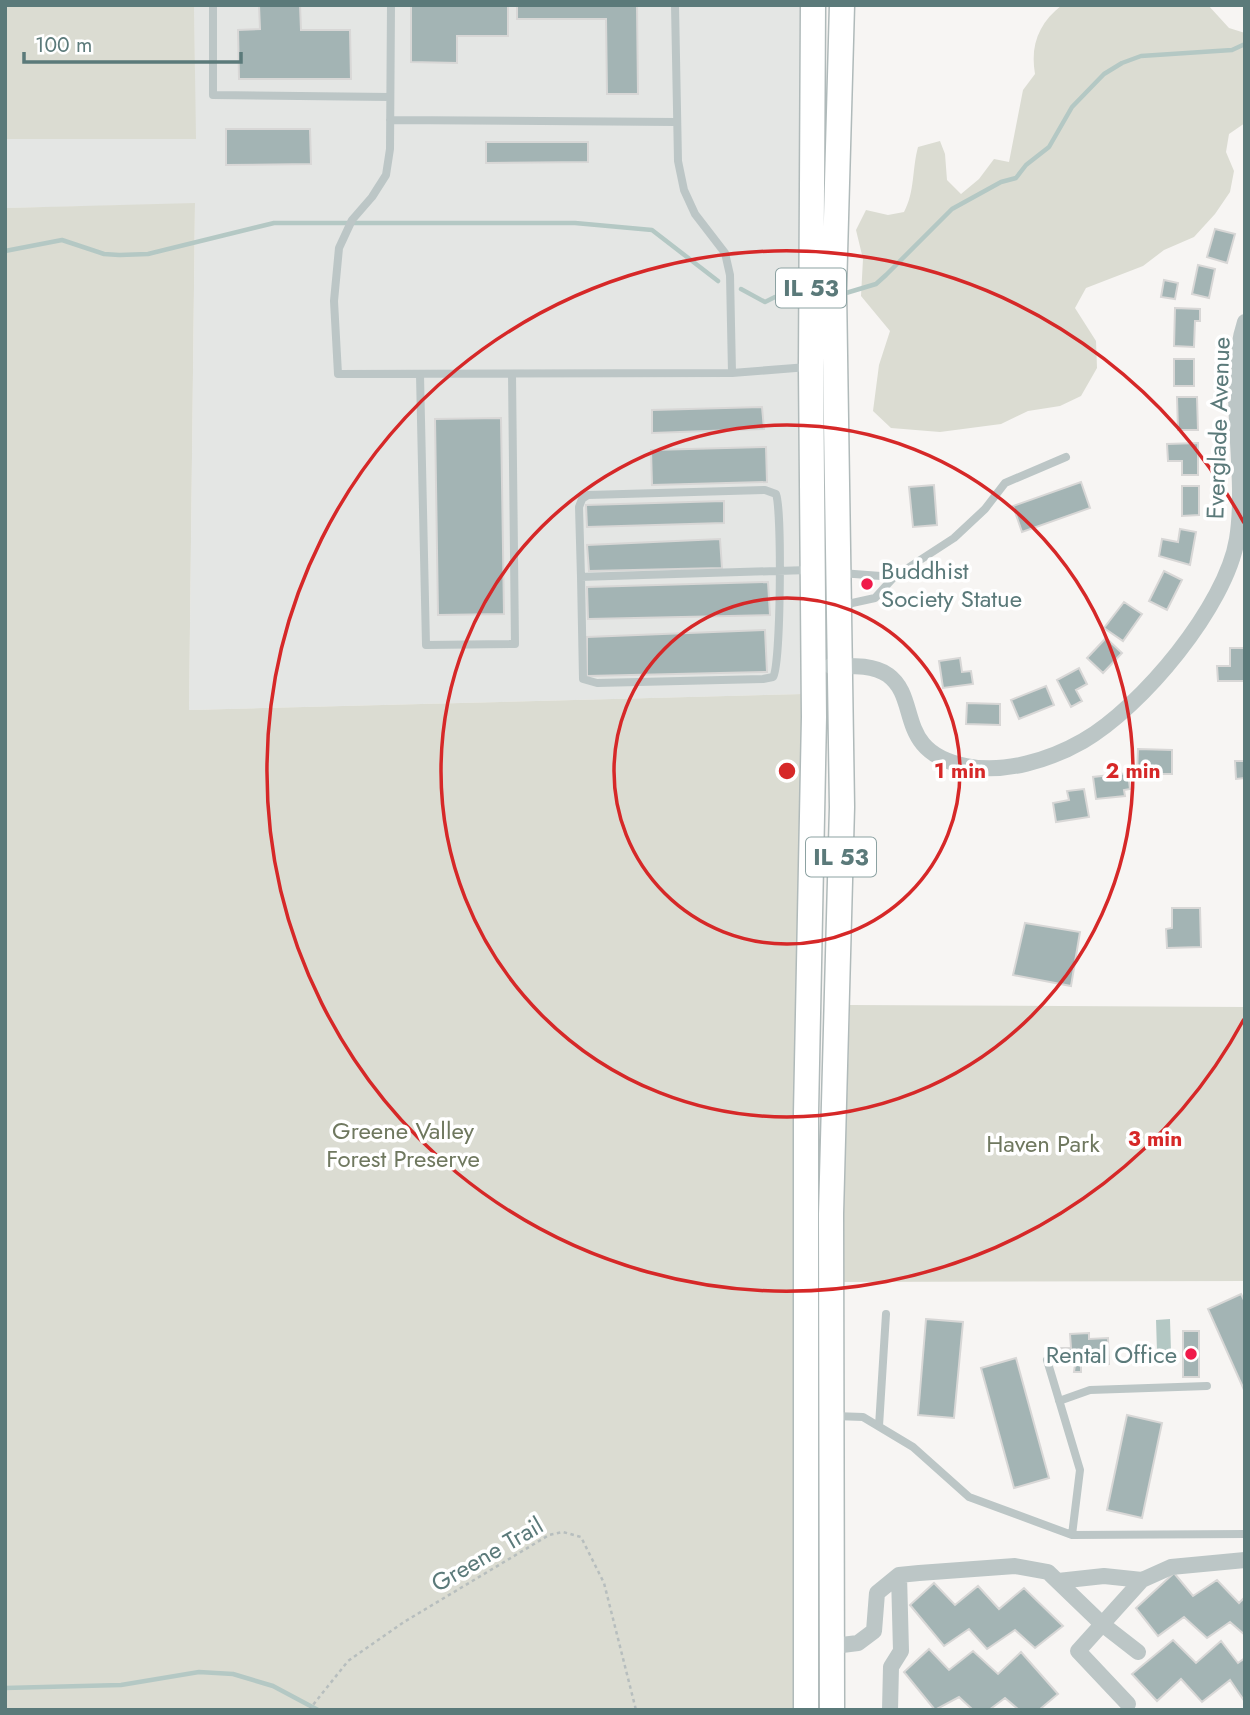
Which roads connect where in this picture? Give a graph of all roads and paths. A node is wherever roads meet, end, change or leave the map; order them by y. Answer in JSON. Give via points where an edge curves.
{"nodes":[{"id":1,"x":213,"y":5,"type":"edge"},
{"id":2,"x":391,"y":5,"type":"edge"},
{"id":3,"x":675,"y":5,"type":"edge"},
{"id":4,"x":813,"y":5,"type":"edge"},
{"id":5,"x":842,"y":5,"type":"edge"},
{"id":6,"x":390,"y":97,"type":"junction"},
{"id":7,"x":390,"y":120,"type":"junction"},
{"id":8,"x":676,"y":122,"type":"junction"},
{"id":9,"x":1245,"y":322,"type":"edge"},
{"id":10,"x":811,"y":367,"type":"junction"},
{"id":11,"x":732,"y":373,"type":"junction"},
{"id":12,"x":512,"y":374,"type":"junction"},
{"id":13,"x":420,"y":375,"type":"junction"},
{"id":14,"x":1066,"y":457,"type":"dead end"},
{"id":15,"x":811,"y":570,"type":"junction"},
{"id":16,"x":778,"y":571,"type":"junction"},
{"id":17,"x":840,"y":573,"type":"junction"},
{"id":18,"x":581,"y":577,"type":"junction"},
{"id":19,"x":894,"y":577,"type":"junction"},
{"id":20,"x":841,"y":605,"type":"junction"},
{"id":21,"x":814,"y":666,"type":"junction"},
{"id":22,"x":841,"y":666,"type":"junction"},
{"id":23,"x":886,"y":1314,"type":"dead end"},
{"id":24,"x":1047,"y":1360,"type":"dead end"},
{"id":25,"x":1207,"y":1386,"type":"dead end"},
{"id":26,"x":1059,"y":1402,"type":"junction"},
{"id":27,"x":831,"y":1416,"type":"junction"},
{"id":28,"x":879,"y":1426,"type":"junction"},
{"id":29,"x":1245,"y":1534,"type":"edge"},
{"id":30,"x":1073,"y":1535,"type":"junction"},
{"id":31,"x":1245,"y":1560,"type":"edge"},
{"id":32,"x":899,"y":1575,"type":"junction"},
{"id":33,"x":1142,"y":1580,"type":"junction"},
{"id":34,"x":1058,"y":1581,"type":"junction"},
{"id":35,"x":1102,"y":1624,"type":"junction"},
{"id":36,"x":834,"y":1646,"type":"junction"},
{"id":37,"x":1138,"y":1652,"type":"dead end"},
{"id":38,"x":1128,"y":1704,"type":"dead end"},
{"id":39,"x":309,"y":1710,"type":"edge"},
{"id":40,"x":636,"y":1710,"type":"edge"},
{"id":41,"x":806,"y":1710,"type":"edge"},
{"id":42,"x":832,"y":1710,"type":"edge"},
{"id":43,"x":890,"y":1710,"type":"edge"}],
"edges":[{"from":1,"to":6,"type":"lane","via":[[213,95]]},
{"from":2,"to":6,"type":"lane"},
{"from":3,"to":8,"type":"lane"},
{"from":4,"to":10,"type":"main road","number":"IL 53"},
{"from":5,"to":17,"type":"main road","number":"IL 53","via":[[834,290]]},
{"from":6,"to":7,"type":"lane"},
{"from":7,"to":8,"type":"lane"},
{"from":7,"to":13,"type":"lane","via":[[386,175],[352,220],[335,269],[338,374]]},
{"from":8,"to":11,"type":"lane","via":[[684,190],[695,214],[725,253],[730,275]]},
{"from":9,"to":22,"type":"street","name":"Everglade Avenue","via":[[1238,368],[1240,515],[1232,555],[1199,626],[1105,726],[1083,741],[1028,762],[965,766],[922,743],[908,719],[900,691],[886,674]]},
{"from":10,"to":11,"type":"lane"},
{"from":10,"to":15,"type":"main road","number":"IL 53"},
{"from":11,"to":12,"type":"lane"},
{"from":12,"to":13,"type":"lane"},
{"from":12,"to":13,"type":"lane","via":[[515,644],[439,645],[426,645]]},
{"from":14,"to":19,"type":"lane","via":[[1004,483],[954,538]]},
{"from":15,"to":16,"type":"lane"},
{"from":15,"to":21,"type":"main road","number":"IL 53"},
{"from":16,"to":18,"type":"lane"},
{"from":16,"to":18,"type":"lane","via":[[778,500],[771,491],[589,495],[579,506]]},
{"from":16,"to":18,"type":"lane","via":[[777,667],[773,677],[763,679],[583,680]]},
{"from":17,"to":19,"type":"lane"},
{"from":17,"to":20,"type":"main road","number":"IL 53"},
{"from":19,"to":20,"type":"lane","via":[[875,598]]},
{"from":20,"to":22,"type":"main road","number":"IL 53"},
{"from":21,"to":22,"type":"street","name":"Everglade Avenue"},
{"from":21,"to":41,"type":"main road","number":"IL 53","via":[[806,1113]]},
{"from":22,"to":27,"type":"main road","number":"IL 53"},
{"from":23,"to":28,"type":"lane"},
{"from":24,"to":26,"type":"lane"},
{"from":25,"to":26,"type":"lane","via":[[1090,1390]]},
{"from":26,"to":30,"type":"lane","via":[[1080,1469]]},
{"from":27,"to":28,"type":"lane","via":[[863,1417]]},
{"from":27,"to":36,"type":"main road","number":"IL 53"},
{"from":28,"to":30,"type":"lane","via":[[914,1447],[969,1497]]},
{"from":29,"to":30,"type":"lane"},
{"from":31,"to":33,"type":"street","via":[[1171,1567]]},
{"from":32,"to":34,"type":"street","via":[[1015,1566],[1048,1572]]},
{"from":32,"to":36,"type":"street","via":[[877,1593],[874,1631],[858,1643]]},
{"from":32,"to":43,"type":"street","via":[[901,1651],[891,1667]]},
{"from":33,"to":34,"type":"street","via":[[1104,1576]]},
{"from":33,"to":35,"type":"street"},
{"from":34,"to":35,"type":"street"},
{"from":35,"to":37,"type":"street"},
{"from":35,"to":38,"type":"street","via":[[1078,1651]]},
{"from":36,"to":42,"type":"main road","number":"IL 53"},
{"from":39,"to":40,"type":"path","name":"Greene Trail","via":[[348,1661],[526,1548],[563,1532],[580,1537],[596,1563]]}]}
